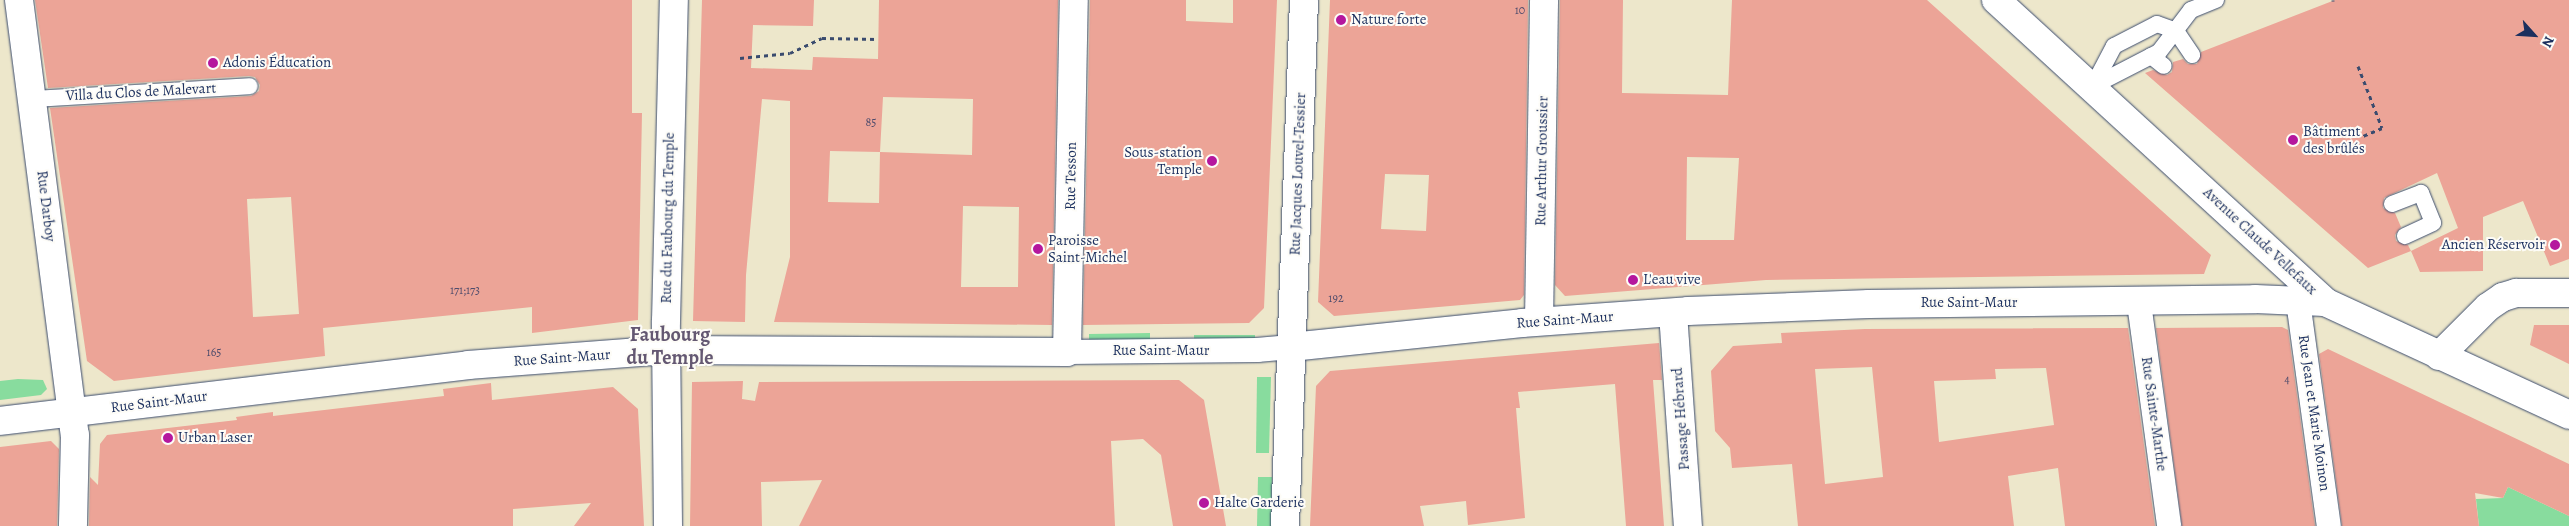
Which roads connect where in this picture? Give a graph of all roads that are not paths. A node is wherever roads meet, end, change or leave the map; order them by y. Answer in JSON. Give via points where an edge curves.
{"nodes":[{"id":1,"x":19,"y":0,"type":"edge"},
{"id":2,"x":674,"y":0,"type":"edge"},
{"id":3,"x":1074,"y":0,"type":"edge"},
{"id":4,"x":1304,"y":0,"type":"edge"},
{"id":5,"x":1544,"y":0,"type":"edge"},
{"id":6,"x":1996,"y":0,"type":"edge"},
{"id":7,"x":2216,"y":0,"type":"edge"},
{"id":8,"x":2176,"y":31,"type":"junction"},
{"id":9,"x":2192,"y":55,"type":"dead end"},
{"id":10,"x":2151,"y":56,"type":"junction"},
{"id":11,"x":2164,"y":66,"type":"dead end"},
{"id":12,"x":250,"y":86,"type":"dead end"},
{"id":13,"x":2093,"y":86,"type":"junction"},
{"id":14,"x":33,"y":99,"type":"junction"},
{"id":15,"x":2392,"y":204,"type":"dead end"},
{"id":16,"x":2405,"y":236,"type":"dead end"},
{"id":17,"x":2569,"y":293,"type":"edge"},
{"id":18,"x":2312,"y":301,"type":"junction"},
{"id":19,"x":2139,"y":303,"type":"junction"},
{"id":20,"x":1673,"y":313,"type":"junction"},
{"id":21,"x":1539,"y":322,"type":"junction"},
{"id":22,"x":1291,"y":347,"type":"junction"},
{"id":23,"x":666,"y":350,"type":"junction"},
{"id":24,"x":1067,"y":352,"type":"junction"},
{"id":25,"x":2439,"y":356,"type":"junction"},
{"id":26,"x":72,"y":411,"type":"junction"},
{"id":27,"x":2569,"y":415,"type":"edge"},
{"id":28,"x":0,"y":421,"type":"edge"},
{"id":29,"x":73,"y":526,"type":"edge"},
{"id":30,"x":668,"y":526,"type":"edge"},
{"id":31,"x":1285,"y":526,"type":"edge"},
{"id":32,"x":1688,"y":526,"type":"edge"},
{"id":33,"x":2169,"y":526,"type":"edge"},
{"id":34,"x":2329,"y":526,"type":"edge"}],
"edges":[{"from":1,"to":14,"type":"street","name":"Rue Darboy"},
{"from":2,"to":23,"type":"street","name":"Rue du Faubourg du Temple"},
{"from":3,"to":24,"type":"street","name":"Rue Tesson"},
{"from":4,"to":22,"type":"street","name":"Rue Jacques Louvel-Tessier"},
{"from":5,"to":21,"type":"street","name":"Rue Arthur Groussier"},
{"from":6,"to":13,"type":"street","name":"Avenue Claude Vellefaux"},
{"from":7,"to":8,"type":"lane","via":[[2192,10]]},
{"from":8,"to":9,"type":"lane"},
{"from":8,"to":10,"type":"lane"},
{"from":8,"to":13,"type":"lane","via":[[2157,24],[2114,46]]},
{"from":10,"to":11,"type":"lane"},
{"from":10,"to":13,"type":"lane"},
{"from":12,"to":14,"type":"lane","name":"Villa du Clos de Malevart"},
{"from":13,"to":18,"type":"street","name":"Avenue Claude Vellefaux"},
{"from":14,"to":26,"type":"street","name":"Rue Darboy"},
{"from":15,"to":16,"type":"lane","via":[[2421,192],[2433,223]]},
{"from":17,"to":25,"type":"street","via":[[2516,293],[2503,297],[2488,306]]},
{"from":18,"to":19,"type":"street","name":"Rue Saint-Maur"},
{"from":18,"to":25,"type":"street","name":"Avenue Claude Vellefaux"},
{"from":18,"to":34,"type":"street","name":"Rue Jean et Marie Moinon"},
{"from":19,"to":20,"type":"street","name":"Rue Saint-Maur","via":[[1869,304]]},
{"from":19,"to":33,"type":"street","name":"Rue Sainte-Marthe"},
{"from":20,"to":21,"type":"street","name":"Rue Saint-Maur"},
{"from":20,"to":32,"type":"street","name":"Passage Hébrard"},
{"from":21,"to":22,"type":"street","name":"Rue Saint-Maur"},
{"from":22,"to":24,"type":"street","name":"Rue Saint-Maur"},
{"from":22,"to":31,"type":"street","name":"Rue Jacques Louvel-Tessier"},
{"from":23,"to":24,"type":"street","name":"Rue Saint-Maur"},
{"from":23,"to":26,"type":"street","name":"Rue Saint-Maur","via":[[468,365]]},
{"from":23,"to":30,"type":"street","name":"Rue du Faubourg du Temple"},
{"from":25,"to":27,"type":"street","name":"Avenue Claude Vellefaux"},
{"from":26,"to":28,"type":"street","name":"Rue Saint-Maur"},
{"from":26,"to":29,"type":"street","name":"Rue Darboy","via":[[76,435]]}]}
